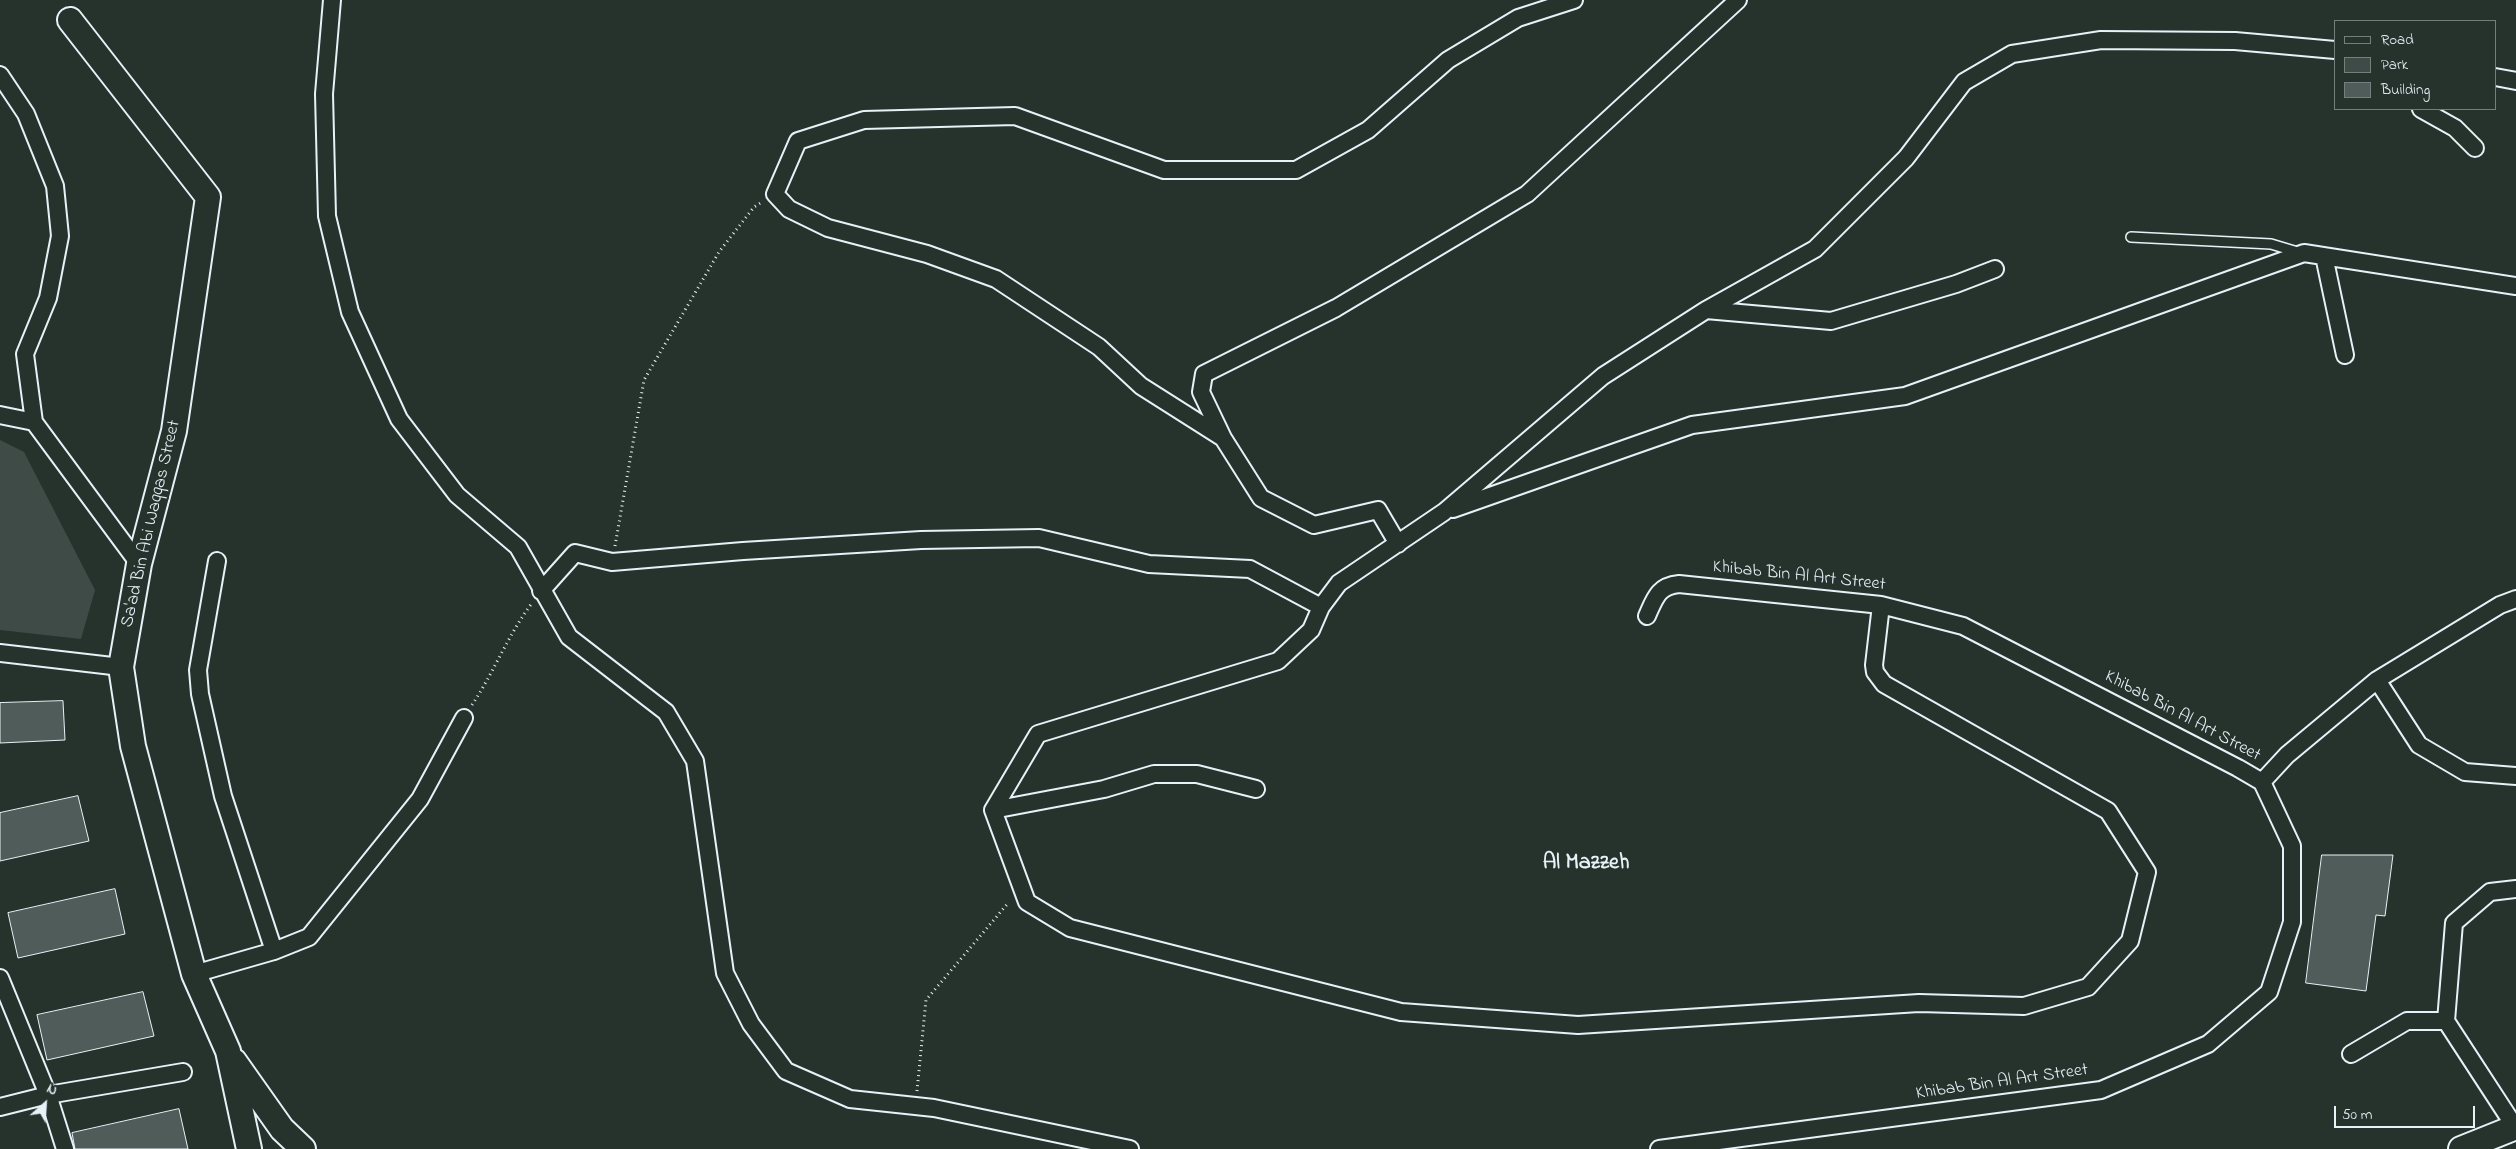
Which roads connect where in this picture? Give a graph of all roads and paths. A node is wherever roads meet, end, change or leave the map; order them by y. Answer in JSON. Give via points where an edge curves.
{"nodes":[{"id":1,"x":332,"y":0,"type":"edge"},
{"id":2,"x":1574,"y":0,"type":"edge"},
{"id":3,"x":1738,"y":0,"type":"edge"},
{"id":4,"x":70,"y":20,"type":"dead end"},
{"id":5,"x":2334,"y":50,"type":"edge"},
{"id":6,"x":0,"y":74,"type":"edge"},
{"id":7,"x":2496,"y":77,"type":"edge"},
{"id":8,"x":2516,"y":81,"type":"edge"},
{"id":9,"x":2423,"y":110,"type":"edge"},
{"id":10,"x":2475,"y":148,"type":"dead end"},
{"id":11,"x":775,"y":194,"type":"junction"},
{"id":12,"x":2131,"y":237,"type":"dead end"},
{"id":13,"x":2304,"y":253,"type":"junction"},
{"id":14,"x":2324,"y":256,"type":"junction"},
{"id":15,"x":1995,"y":269,"type":"dead end"},
{"id":16,"x":2512,"y":284,"type":"edge"},
{"id":17,"x":1706,"y":310,"type":"junction"},
{"id":18,"x":2345,"y":354,"type":"dead end"},
{"id":19,"x":0,"y":415,"type":"edge"},
{"id":20,"x":34,"y":422,"type":"junction"},
{"id":21,"x":1223,"y":438,"type":"junction"},
{"id":22,"x":1444,"y":512,"type":"junction"},
{"id":23,"x":1398,"y":544,"type":"junction"},
{"id":24,"x":217,"y":561,"type":"dead end"},
{"id":25,"x":612,"y":562,"type":"junction"},
{"id":26,"x":139,"y":564,"type":"junction"},
{"id":27,"x":542,"y":591,"type":"junction"},
{"id":28,"x":2516,"y":599,"type":"edge"},
{"id":29,"x":1882,"y":605,"type":"junction"},
{"id":30,"x":1320,"y":607,"type":"junction"},
{"id":31,"x":1647,"y":616,"type":"dead end"},
{"id":32,"x":0,"y":653,"type":"edge"},
{"id":33,"x":121,"y":667,"type":"junction"},
{"id":34,"x":2377,"y":680,"type":"junction"},
{"id":35,"x":464,"y":718,"type":"joint"},
{"id":36,"x":2516,"y":776,"type":"edge"},
{"id":37,"x":2262,"y":782,"type":"junction"},
{"id":38,"x":1256,"y":789,"type":"dead end"},
{"id":39,"x":993,"y":810,"type":"junction"},
{"id":40,"x":1022,"y":887,"type":"junction"},
{"id":41,"x":2516,"y":889,"type":"edge"},
{"id":42,"x":274,"y":951,"type":"junction"},
{"id":43,"x":194,"y":974,"type":"junction"},
{"id":44,"x":0,"y":978,"type":"edge"},
{"id":45,"x":2446,"y":1021,"type":"junction"},
{"id":46,"x":228,"y":1051,"type":"junction"},
{"id":47,"x":2351,"y":1054,"type":"dead end"},
{"id":48,"x":184,"y":1072,"type":"dead end"},
{"id":49,"x":48,"y":1095,"type":"junction"},
{"id":50,"x":915,"y":1106,"type":"junction"},
{"id":51,"x":0,"y":1107,"type":"edge"},
{"id":52,"x":2516,"y":1127,"type":"edge"},
{"id":53,"x":65,"y":1149,"type":"edge"},
{"id":54,"x":249,"y":1149,"type":"edge"},
{"id":55,"x":303,"y":1149,"type":"edge"},
{"id":56,"x":1130,"y":1149,"type":"edge"},
{"id":57,"x":1659,"y":1149,"type":"edge"},
{"id":58,"x":2461,"y":1149,"type":"edge"}],
"edges":[{"from":1,"to":27,"type":"street","via":[[324,94],[327,216],[350,312],[399,419],[458,495],[518,547]]},
{"from":2,"to":11,"type":"street","via":[[1518,18],[1455,55],[1368,130],[1296,170],[1164,170],[1014,116],[864,120],[798,141]]},
{"from":3,"to":21,"type":"street","via":[[1527,194],[1336,308],[1204,374],[1201,392]]},
{"from":4,"to":26,"type":"street","name":"Sa'ad Bin Abi Waqqas Street","via":[[208,197],[174,432]]},
{"from":5,"to":17,"type":"street","via":[[2235,41],[2101,40],[2012,54],[1964,82],[1906,158],[1815,248]]},
{"from":6,"to":20,"type":"street","via":[[26,114],[55,186],[60,236],[48,298],[25,354]]},
{"from":7,"to":8,"type":"street"},
{"from":9,"to":10,"type":"street","via":[[2455,128]]},
{"from":11,"to":21,"type":"street","via":[[789,209],[828,228],[927,254],[996,278],[1099,347],[1141,386]]},
{"from":11,"to":25,"type":"path","via":[[754,206],[719,252],[644,380]]},
{"from":12,"to":13,"type":"lane","via":[[2271,244]]},
{"from":13,"to":14,"type":"street"},
{"from":13,"to":22,"type":"street","via":[[1905,396],[1692,425]]},
{"from":14,"to":16,"type":"street"},
{"from":14,"to":18,"type":"street"},
{"from":15,"to":17,"type":"street","via":[[1956,284],[1831,321]]},
{"from":17,"to":22,"type":"street","via":[[1604,376]]},
{"from":19,"to":20,"type":"street"},
{"from":20,"to":26,"type":"street"},
{"from":21,"to":23,"type":"street","via":[[1261,498],[1314,525],[1378,510]]},
{"from":22,"to":23,"type":"street"},
{"from":23,"to":30,"type":"street","via":[[1339,583]]},
{"from":24,"to":42,"type":"street","via":[[198,670],[200,694],[223,796]]},
{"from":25,"to":27,"type":"street","via":[[575,553]]},
{"from":25,"to":30,"type":"street","via":[[911,541],[1039,538],[1149,564],[1250,569]]},
{"from":26,"to":33,"type":"street","name":"Sa'ad Bin Abi Waqqas Street"},
{"from":27,"to":35,"type":"path","via":[[514,627],[487,682]]},
{"from":27,"to":50,"type":"street","via":[[569,637],[666,712],[695,761],[725,974],[751,1024],[786,1071],[850,1099]]},
{"from":28,"to":34,"type":"street","via":[[2500,605]]},
{"from":29,"to":31,"type":"street","name":"Khibab Bin Al Art Street","via":[[1680,584],[1663,587]]},
{"from":29,"to":37,"type":"street","name":"Khibab Bin Al Art Street","via":[[1963,626]]},
{"from":29,"to":40,"type":"street","via":[[1874,665],[1884,684],[2108,811],[2147,872],[2130,941],[2088,986],[2024,1006],[1919,1003],[1578,1025],[1401,1012],[1070,928],[1027,902]]},
{"from":30,"to":39,"type":"street","via":[[1311,630],[1278,661],[1038,734]]},
{"from":32,"to":33,"type":"street"},
{"from":33,"to":43,"type":"street","name":"Sa'ad Bin Abi Waqqas Street","via":[[133,746]]},
{"from":34,"to":36,"type":"street","via":[[2419,745],[2464,772]]},
{"from":34,"to":37,"type":"street","via":[[2287,755]]},
{"from":35,"to":42,"type":"street","via":[[420,799],[309,937]]},
{"from":37,"to":57,"type":"street","name":"Khibab Bin Al Art Street","via":[[2292,846],[2292,922],[2269,992],[2208,1044],[2102,1090]]},
{"from":38,"to":39,"type":"street","via":[[1197,774],[1154,774],[1104,789]]},
{"from":39,"to":40,"type":"street"},
{"from":40,"to":50,"type":"path","via":[[926,1000]]},
{"from":41,"to":45,"type":"street","via":[[2490,892],[2454,923]]},
{"from":42,"to":43,"type":"street"},
{"from":43,"to":46,"type":"street","name":"Sa'ad Bin Abi Waqqas Street"},
{"from":44,"to":49,"type":"street"},
{"from":45,"to":47,"type":"street","via":[[2407,1020]]},
{"from":45,"to":52,"type":"street"},
{"from":46,"to":54,"type":"street","name":"Sa'ad Bin Abi Waqqas Street"},
{"from":46,"to":55,"type":"street","via":[[282,1128]]},
{"from":48,"to":49,"type":"street"},
{"from":49,"to":51,"type":"street"},
{"from":49,"to":53,"type":"street"},
{"from":50,"to":56,"type":"street"},
{"from":52,"to":58,"type":"street"}]}
